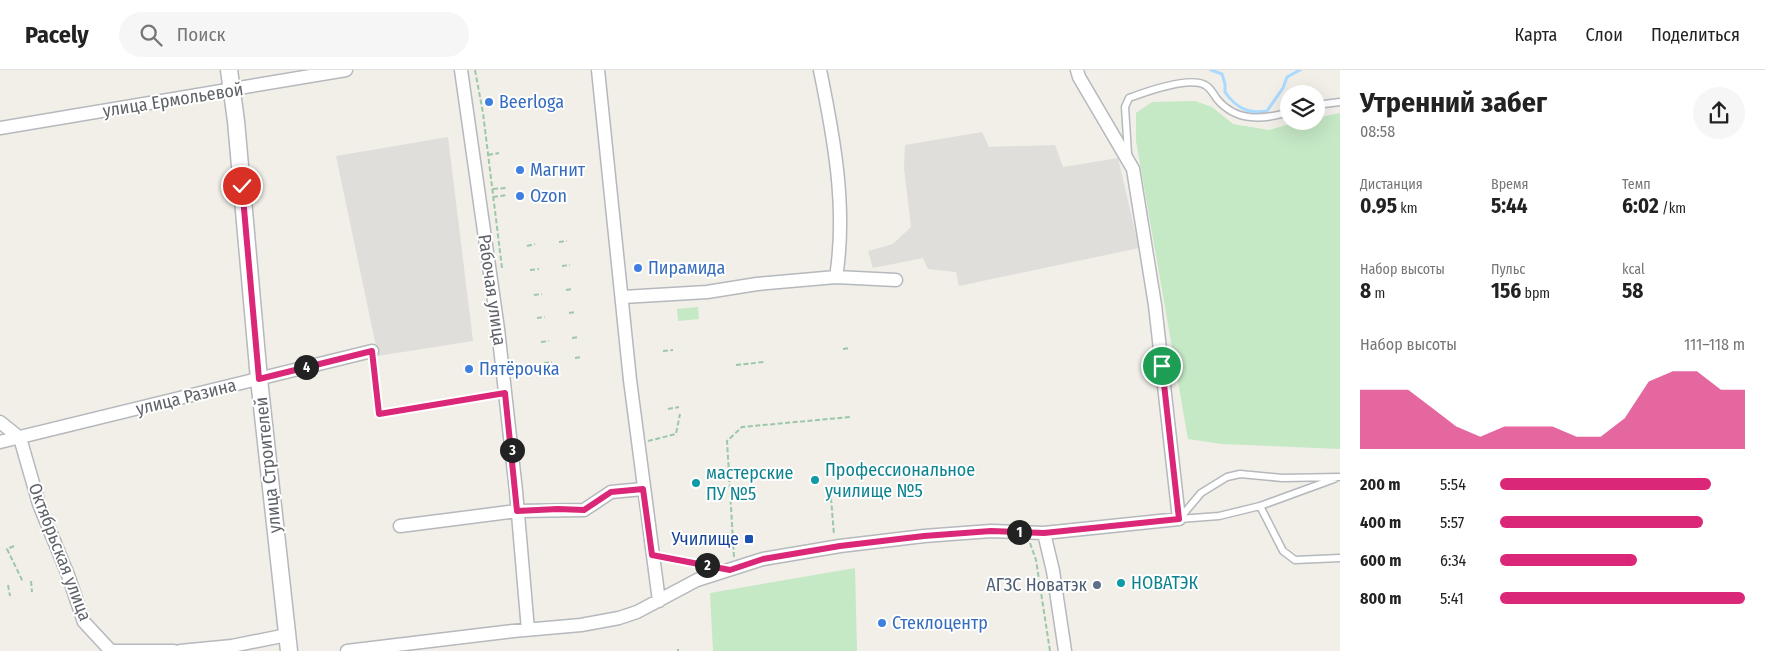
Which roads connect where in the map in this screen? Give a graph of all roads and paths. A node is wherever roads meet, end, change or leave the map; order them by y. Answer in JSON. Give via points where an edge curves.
{"nodes":[{"id":1,"x":229,"y":70,"type":"edge"},
{"id":2,"x":346,"y":70,"type":"edge"},
{"id":3,"x":461,"y":70,"type":"edge"},
{"id":4,"x":475,"y":70,"type":"edge"},
{"id":5,"x":598,"y":70,"type":"edge"},
{"id":6,"x":820,"y":70,"type":"edge"},
{"id":7,"x":1077,"y":70,"type":"edge"},
{"id":8,"x":233,"y":90,"type":"junction"},
{"id":9,"x":1340,"y":102,"type":"edge"},
{"id":10,"x":1325,"y":104,"type":"edge"},
{"id":11,"x":1280,"y":114,"type":"edge"},
{"id":12,"x":0,"y":128,"type":"edge"},
{"id":13,"x":499,"y":153,"type":"dead end"},
{"id":14,"x":488,"y":155,"type":"junction"},
{"id":15,"x":1128,"y":158,"type":"junction"},
{"id":16,"x":506,"y":188,"type":"dead end"},
{"id":17,"x":493,"y":189,"type":"junction"},
{"id":18,"x":507,"y":195,"type":"dead end"},
{"id":19,"x":494,"y":197,"type":"junction"},
{"id":20,"x":567,"y":241,"type":"dead end"},
{"id":21,"x":559,"y":242,"type":"dead end"},
{"id":22,"x":535,"y":244,"type":"dead end"},
{"id":23,"x":527,"y":246,"type":"dead end"},
{"id":24,"x":570,"y":265,"type":"dead end"},
{"id":25,"x":562,"y":266,"type":"dead end"},
{"id":26,"x":538,"y":269,"type":"dead end"},
{"id":27,"x":530,"y":270,"type":"dead end"},
{"id":28,"x":502,"y":274,"type":"dead end"},
{"id":29,"x":836,"y":277,"type":"junction"},
{"id":30,"x":896,"y":280,"type":"dead end"},
{"id":31,"x":573,"y":289,"type":"dead end"},
{"id":32,"x":566,"y":290,"type":"dead end"},
{"id":33,"x":542,"y":294,"type":"dead end"},
{"id":34,"x":534,"y":295,"type":"dead end"},
{"id":35,"x":623,"y":297,"type":"junction"},
{"id":36,"x":576,"y":312,"type":"dead end"},
{"id":37,"x":569,"y":313,"type":"dead end"},
{"id":38,"x":545,"y":317,"type":"dead end"},
{"id":39,"x":537,"y":318,"type":"dead end"},
{"id":40,"x":580,"y":337,"type":"dead end"},
{"id":41,"x":572,"y":338,"type":"dead end"},
{"id":42,"x":549,"y":341,"type":"dead end"},
{"id":43,"x":541,"y":342,"type":"dead end"},
{"id":44,"x":850,"y":348,"type":"dead end"},
{"id":45,"x":843,"y":349,"type":"dead end"},
{"id":46,"x":673,"y":350,"type":"dead end"},
{"id":47,"x":372,"y":351,"type":"joint"},
{"id":48,"x":663,"y":351,"type":"dead end"},
{"id":49,"x":582,"y":357,"type":"dead end"},
{"id":50,"x":575,"y":358,"type":"dead end"},
{"id":51,"x":552,"y":362,"type":"dead end"},
{"id":52,"x":764,"y":362,"type":"dead end"},
{"id":53,"x":544,"y":363,"type":"dead end"},
{"id":54,"x":736,"y":365,"type":"dead end"},
{"id":55,"x":259,"y":379,"type":"junction"},
{"id":56,"x":505,"y":393,"type":"junction"},
{"id":57,"x":679,"y":407,"type":"dead end"},
{"id":58,"x":668,"y":409,"type":"dead end"},
{"id":59,"x":680,"y":414,"type":"dead end"},
{"id":60,"x":850,"y":417,"type":"dead end"},
{"id":61,"x":0,"y":422,"type":"edge"},
{"id":62,"x":20,"y":438,"type":"junction"},
{"id":63,"x":0,"y":442,"type":"edge"},
{"id":64,"x":639,"y":442,"type":"junction"},
{"id":65,"x":1340,"y":477,"type":"edge"},
{"id":66,"x":643,"y":489,"type":"junction"},
{"id":67,"x":831,"y":498,"type":"dead end"},
{"id":68,"x":1260,"y":506,"type":"junction"},
{"id":69,"x":517,"y":511,"type":"junction"},
{"id":70,"x":1179,"y":519,"type":"junction"},
{"id":71,"x":400,"y":526,"type":"dead end"},
{"id":72,"x":1044,"y":533,"type":"junction"},
{"id":73,"x":1025,"y":542,"type":"dead end"},
{"id":74,"x":14,"y":546,"type":"dead end"},
{"id":75,"x":834,"y":547,"type":"junction"},
{"id":76,"x":652,"y":555,"type":"junction"},
{"id":77,"x":1340,"y":558,"type":"edge"},
{"id":78,"x":733,"y":568,"type":"junction"},
{"id":79,"x":31,"y":581,"type":"dead end"},
{"id":80,"x":23,"y":582,"type":"dead end"},
{"id":81,"x":8,"y":585,"type":"dead end"},
{"id":82,"x":32,"y":592,"type":"dead end"},
{"id":83,"x":10,"y":596,"type":"dead end"},
{"id":84,"x":660,"y":601,"type":"junction"},
{"id":85,"x":1044,"y":609,"type":"junction"},
{"id":86,"x":1039,"y":610,"type":"dead end"},
{"id":87,"x":528,"y":630,"type":"junction"},
{"id":88,"x":288,"y":643,"type":"edge"},
{"id":89,"x":174,"y":651,"type":"edge"},
{"id":90,"x":180,"y":651,"type":"edge"},
{"id":91,"x":347,"y":651,"type":"edge"},
{"id":92,"x":1050,"y":651,"type":"edge"},
{"id":93,"x":1065,"y":651,"type":"edge"}],
"edges":[{"from":1,"to":8,"type":"street","name":"улица Строителей"},
{"from":2,"to":8,"type":"street","name":"улица Ермольевой"},
{"from":3,"to":56,"type":"street","name":"Рабочая улица"},
{"from":4,"to":14,"type":"path"},
{"from":5,"to":35,"type":"street"},
{"from":6,"to":29,"type":"street","via":[[835,143],[842,244]]},
{"from":7,"to":15,"type":"street"},
{"from":8,"to":12,"type":"street","name":"улица Ермольевой"},
{"from":8,"to":55,"type":"street","name":"улица Строителей"},
{"from":9,"to":10,"type":"lane"},
{"from":11,"to":15,"type":"lane","via":[[1267,118],[1247,117],[1231,111],[1205,85],[1191,82],[1158,88],[1129,98],[1125,107]]},
{"from":13,"to":14,"type":"path"},
{"from":14,"to":17,"type":"path"},
{"from":15,"to":70,"type":"street","via":[[1144,226],[1154,295]]},
{"from":16,"to":17,"type":"path"},
{"from":17,"to":19,"type":"path"},
{"from":18,"to":19,"type":"path"},
{"from":19,"to":28,"type":"path"},
{"from":20,"to":21,"type":"path"},
{"from":22,"to":23,"type":"path"},
{"from":24,"to":25,"type":"path"},
{"from":26,"to":27,"type":"path"},
{"from":29,"to":30,"type":"street"},
{"from":29,"to":35,"type":"street","via":[[707,292]]},
{"from":31,"to":32,"type":"path"},
{"from":33,"to":34,"type":"path"},
{"from":35,"to":64,"type":"street"},
{"from":36,"to":37,"type":"path"},
{"from":38,"to":39,"type":"path"},
{"from":40,"to":41,"type":"path"},
{"from":42,"to":43,"type":"path"},
{"from":44,"to":45,"type":"path"},
{"from":46,"to":48,"type":"path"},
{"from":47,"to":55,"type":"street","name":"улица Разина"},
{"from":47,"to":56,"type":"path","via":[[379,414]]},
{"from":49,"to":50,"type":"path"},
{"from":51,"to":53,"type":"path"},
{"from":52,"to":54,"type":"path"},
{"from":55,"to":62,"type":"street","name":"улица Разина"},
{"from":55,"to":88,"type":"street","name":"улица Строителей"},
{"from":56,"to":69,"type":"street","name":"Рабочая улица"},
{"from":57,"to":58,"type":"path"},
{"from":59,"to":64,"type":"path","via":[[676,434]]},
{"from":60,"to":78,"type":"path","via":[[742,427],[728,441]]},
{"from":61,"to":62,"type":"street"},
{"from":62,"to":63,"type":"street","name":"улица Разина"},
{"from":62,"to":89,"type":"street","name":"Октябрьская улица","via":[[39,504],[84,622],[111,651]]},
{"from":64,"to":66,"type":"street"},
{"from":65,"to":68,"type":"lane"},
{"from":65,"to":70,"type":"lane","via":[[1282,478],[1240,474],[1227,477],[1201,493]]},
{"from":66,"to":69,"type":"street","via":[[611,492],[584,510]]},
{"from":66,"to":76,"type":"street"},
{"from":67,"to":75,"type":"path"},
{"from":68,"to":70,"type":"lane","via":[[1219,516]]},
{"from":68,"to":77,"type":"lane","via":[[1283,551],[1295,560]]},
{"from":69,"to":71,"type":"street"},
{"from":69,"to":87,"type":"street","name":"Рабочая улица"},
{"from":70,"to":72,"type":"street"},
{"from":72,"to":75,"type":"street","via":[[985,531]]},
{"from":72,"to":93,"type":"street"},
{"from":73,"to":85,"type":"path","via":[[1031,543],[1036,560]]},
{"from":74,"to":80,"type":"path","via":[[8,548]]},
{"from":75,"to":78,"type":"street","via":[[763,559]]},
{"from":76,"to":78,"type":"path"},
{"from":76,"to":84,"type":"street"},
{"from":78,"to":84,"type":"street","via":[[697,580]]},
{"from":79,"to":82,"type":"path"},
{"from":81,"to":83,"type":"path"},
{"from":84,"to":87,"type":"street","via":[[619,618]]},
{"from":85,"to":86,"type":"path"},
{"from":85,"to":92,"type":"path"},
{"from":87,"to":91,"type":"street"},
{"from":88,"to":90,"type":"street"}]}
